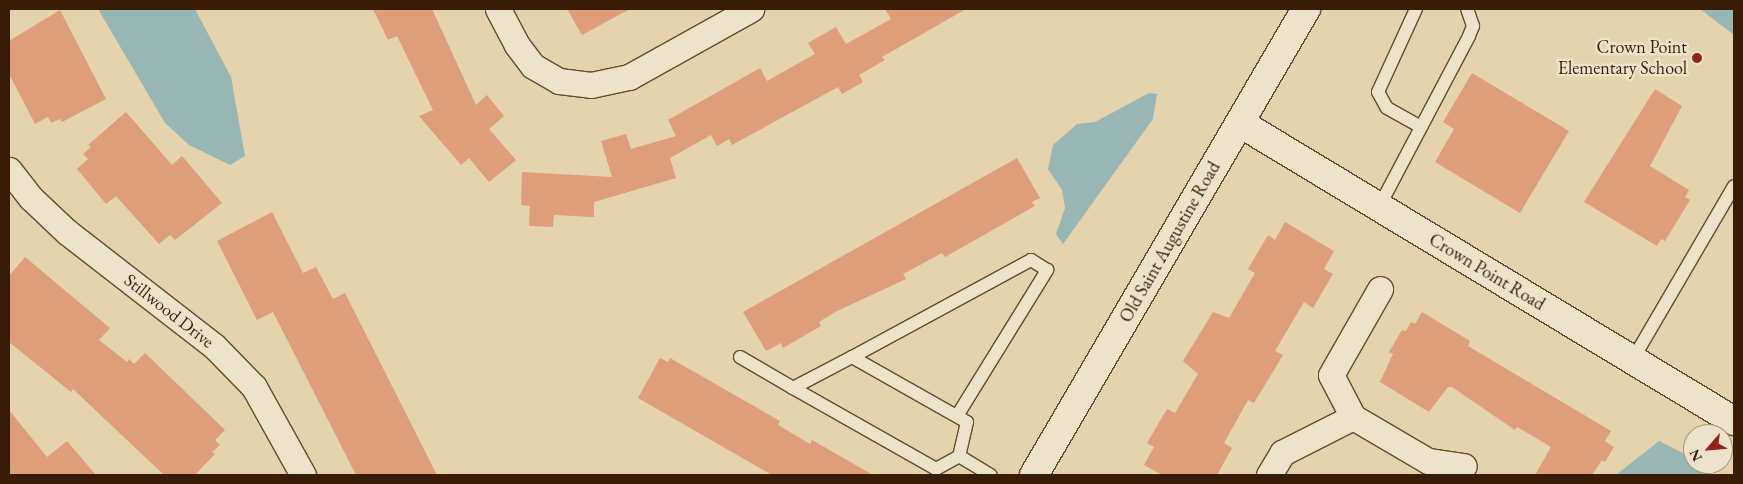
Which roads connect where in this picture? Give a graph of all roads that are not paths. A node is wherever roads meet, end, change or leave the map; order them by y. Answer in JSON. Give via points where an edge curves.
{"nodes":[{"id":1,"x":498,"y":9,"type":"edge"},
{"id":2,"x":751,"y":9,"type":"edge"},
{"id":3,"x":1306,"y":9,"type":"edge"},
{"id":4,"x":1467,"y":9,"type":"edge"},
{"id":5,"x":1416,"y":10,"type":"edge"},
{"id":6,"x":1240,"y":123,"type":"junction"},
{"id":7,"x":1421,"y":127,"type":"junction"},
{"id":8,"x":9,"y":170,"type":"edge"},
{"id":9,"x":1734,"y":186,"type":"edge"},
{"id":10,"x":1379,"y":207,"type":"junction"},
{"id":11,"x":1380,"y":289,"type":"dead end"},
{"id":12,"x":740,"y":357,"type":"dead end"},
{"id":13,"x":852,"y":357,"type":"junction"},
{"id":14,"x":1632,"y":359,"type":"junction"},
{"id":15,"x":793,"y":388,"type":"junction"},
{"id":16,"x":957,"y":416,"type":"junction"},
{"id":17,"x":1353,"y":417,"type":"junction"},
{"id":18,"x":1734,"y":421,"type":"edge"},
{"id":19,"x":959,"y":456,"type":"junction"},
{"id":20,"x":1464,"y":466,"type":"dead end"},
{"id":21,"x":303,"y":475,"type":"edge"},
{"id":22,"x":991,"y":475,"type":"edge"},
{"id":23,"x":1034,"y":475,"type":"edge"},
{"id":24,"x":1269,"y":475,"type":"edge"}],
"edges":[{"from":1,"to":2,"type":"street","via":[[517,45],[533,66],[559,81],[591,85],[629,77]]},
{"from":3,"to":6,"type":"street","name":"Old Saint Augustine Road"},
{"from":4,"to":7,"type":"lane","via":[[1473,26]]},
{"from":5,"to":7,"type":"lane","via":[[1380,81],[1380,99]]},
{"from":6,"to":10,"type":"street","name":"Crown Point Road"},
{"from":6,"to":23,"type":"street","name":"Old Saint Augustine Road"},
{"from":7,"to":10,"type":"lane"},
{"from":8,"to":21,"type":"street","name":"Stillwood Drive","via":[[31,198],[67,232],[214,346],[254,387]]},
{"from":9,"to":14,"type":"lane"},
{"from":10,"to":14,"type":"street","name":"Crown Point Road"},
{"from":11,"to":17,"type":"street","via":[[1331,375]]},
{"from":12,"to":15,"type":"lane"},
{"from":13,"to":15,"type":"lane"},
{"from":13,"to":16,"type":"lane"},
{"from":13,"to":16,"type":"lane","via":[[1031,260],[1047,270]]},
{"from":14,"to":18,"type":"street","name":"Crown Point Road"},
{"from":15,"to":19,"type":"lane","via":[[936,468]]},
{"from":16,"to":19,"type":"lane","via":[[967,422]]},
{"from":17,"to":20,"type":"street","via":[[1428,461]]},
{"from":17,"to":24,"type":"street","via":[[1282,453]]},
{"from":19,"to":22,"type":"lane"}]}
